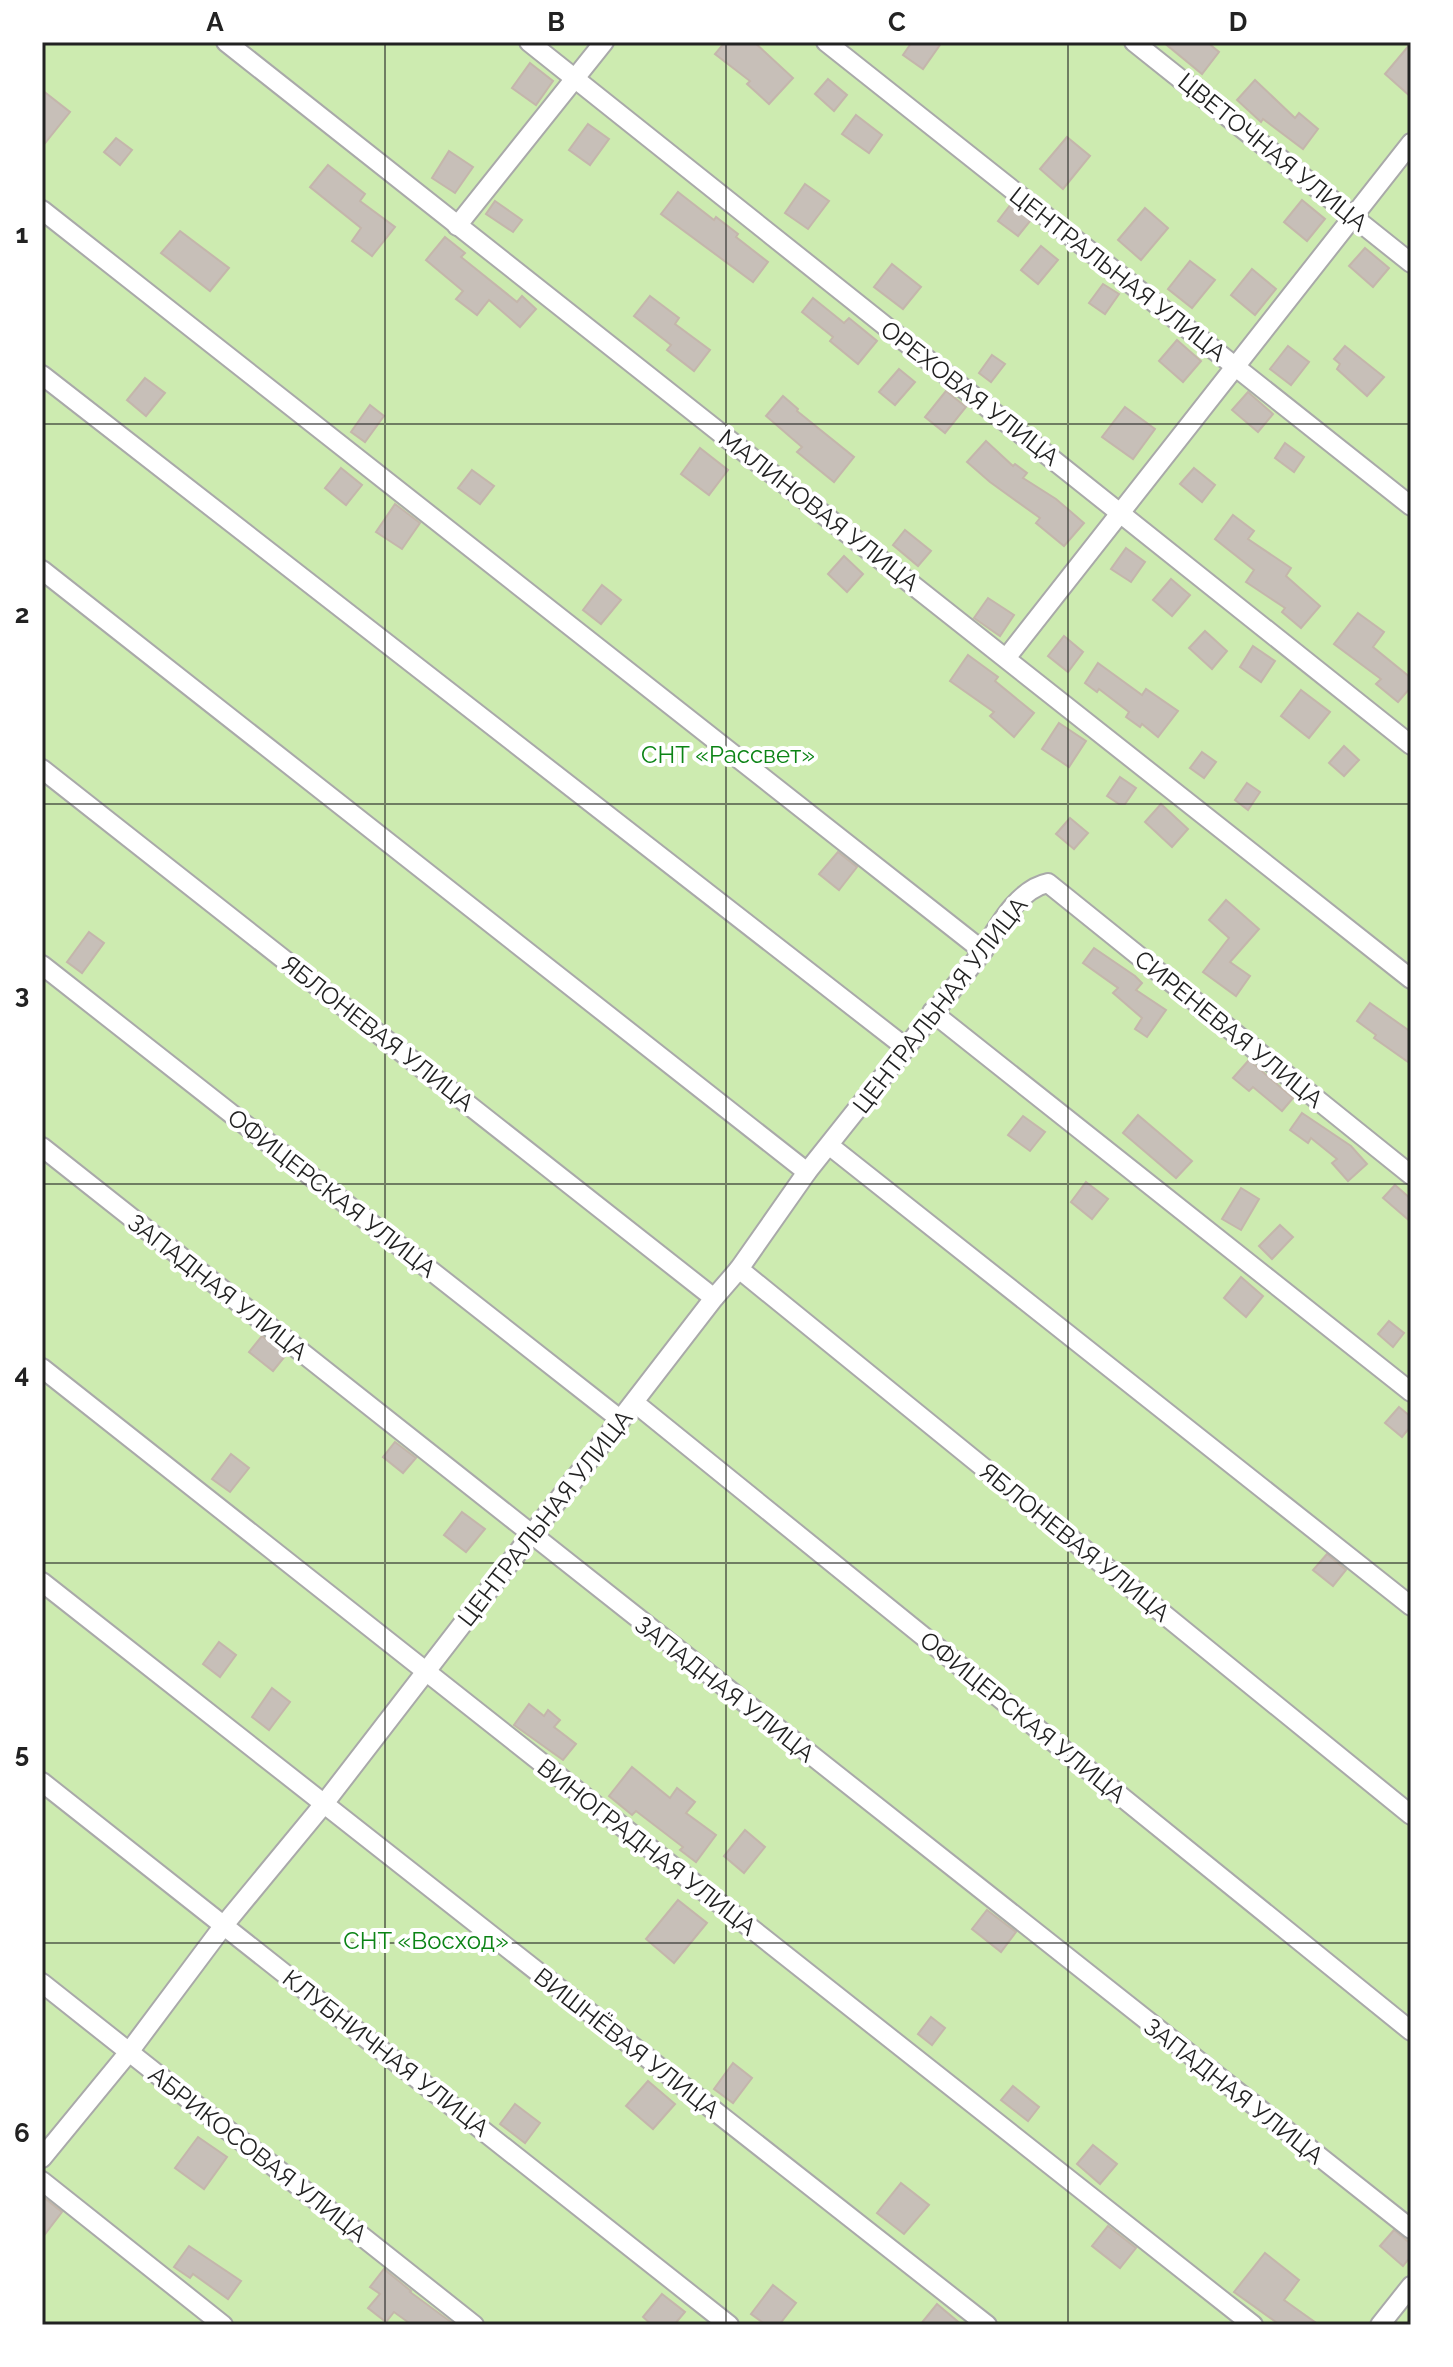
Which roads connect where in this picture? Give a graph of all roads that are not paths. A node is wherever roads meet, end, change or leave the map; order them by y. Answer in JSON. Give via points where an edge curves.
{"nodes":[{"id":1,"x":226,"y":42,"type":"edge"},
{"id":2,"x":529,"y":42,"type":"edge"},
{"id":3,"x":604,"y":42,"type":"edge"},
{"id":4,"x":826,"y":42,"type":"edge"},
{"id":5,"x":1134,"y":42,"type":"edge"},
{"id":6,"x":575,"y":79,"type":"junction"},
{"id":7,"x":1411,"y":143,"type":"edge"},
{"id":8,"x":42,"y":210,"type":"edge"},
{"id":9,"x":1354,"y":217,"type":"junction"},
{"id":10,"x":457,"y":226,"type":"junction"},
{"id":11,"x":1411,"y":263,"type":"edge"},
{"id":12,"x":1235,"y":367,"type":"junction"},
{"id":13,"x":42,"y":375,"type":"edge"},
{"id":14,"x":1411,"y":506,"type":"edge"},
{"id":15,"x":1119,"y":512,"type":"junction"},
{"id":16,"x":42,"y":570,"type":"edge"},
{"id":17,"x":1007,"y":657,"type":"junction"},
{"id":18,"x":1411,"y":745,"type":"edge"},
{"id":19,"x":42,"y":769,"type":"edge"},
{"id":20,"x":1048,"y":883,"type":"joint"},
{"id":21,"x":983,"y":951,"type":"junction"},
{"id":22,"x":42,"y":965,"type":"edge"},
{"id":23,"x":1411,"y":979,"type":"edge"},
{"id":24,"x":932,"y":1012,"type":"junction"},
{"id":25,"x":905,"y":1047,"type":"junction"},
{"id":26,"x":830,"y":1146,"type":"junction"},
{"id":27,"x":42,"y":1147,"type":"edge"},
{"id":28,"x":807,"y":1172,"type":"junction"},
{"id":29,"x":1411,"y":1175,"type":"edge"},
{"id":30,"x":739,"y":1269,"type":"junction"},
{"id":31,"x":714,"y":1298,"type":"junction"},
{"id":32,"x":42,"y":1368,"type":"edge"},
{"id":33,"x":1411,"y":1392,"type":"edge"},
{"id":34,"x":635,"y":1403,"type":"junction"},
{"id":35,"x":621,"y":1420,"type":"junction"},
{"id":36,"x":530,"y":1535,"type":"junction"},
{"id":37,"x":42,"y":1582,"type":"edge"},
{"id":38,"x":1411,"y":1606,"type":"edge"},
{"id":39,"x":425,"y":1671,"type":"junction"},
{"id":40,"x":42,"y":1782,"type":"edge"},
{"id":41,"x":323,"y":1805,"type":"junction"},
{"id":42,"x":1411,"y":1815,"type":"edge"},
{"id":43,"x":224,"y":1925,"type":"junction"},
{"id":44,"x":42,"y":1983,"type":"edge"},
{"id":45,"x":1411,"y":2031,"type":"edge"},
{"id":46,"x":129,"y":2052,"type":"junction"},
{"id":47,"x":42,"y":2158,"type":"edge"},
{"id":48,"x":42,"y":2181,"type":"edge"},
{"id":49,"x":1411,"y":2229,"type":"edge"},
{"id":50,"x":1411,"y":2286,"type":"edge"},
{"id":51,"x":223,"y":2325,"type":"edge"},
{"id":52,"x":474,"y":2325,"type":"edge"},
{"id":53,"x":729,"y":2325,"type":"edge"},
{"id":54,"x":987,"y":2325,"type":"edge"},
{"id":55,"x":1253,"y":2325,"type":"edge"},
{"id":56,"x":1380,"y":2325,"type":"edge"}],
"edges":[{"from":1,"to":10,"type":"street","name":"МАЛИНОВАЯ УЛИЦА"},
{"from":2,"to":6,"type":"street","name":"ОРЕХОВАЯ УЛИЦА"},
{"from":3,"to":6,"type":"street"},
{"from":4,"to":12,"type":"street","name":"ЦЕНТРАЛЬНАЯ УЛИЦА"},
{"from":5,"to":9,"type":"street","name":"ЦВЕТОЧНАЯ УЛИЦА"},
{"from":6,"to":10,"type":"street"},
{"from":6,"to":15,"type":"street","name":"ОРЕХОВАЯ УЛИЦА"},
{"from":7,"to":9,"type":"street"},
{"from":8,"to":21,"type":"street"},
{"from":9,"to":11,"type":"street","name":"ЦВЕТОЧНАЯ УЛИЦА"},
{"from":9,"to":12,"type":"street"},
{"from":10,"to":17,"type":"street","name":"МАЛИНОВАЯ УЛИЦА"},
{"from":12,"to":14,"type":"street","name":"ЦЕНТРАЛЬНАЯ УЛИЦА"},
{"from":12,"to":15,"type":"street"},
{"from":13,"to":25,"type":"street"},
{"from":15,"to":17,"type":"street"},
{"from":15,"to":18,"type":"street","name":"ОРЕХОВАЯ УЛИЦА"},
{"from":16,"to":28,"type":"street"},
{"from":17,"to":23,"type":"street","name":"МАЛИНОВАЯ УЛИЦА"},
{"from":19,"to":31,"type":"street","name":"ЯБЛОНЕВАЯ УЛИЦА"},
{"from":20,"to":21,"type":"street","name":"ЦЕНТРАЛЬНАЯ УЛИЦА","via":[[1026,895]]},
{"from":20,"to":29,"type":"street","name":"СИРЕНЕВАЯ УЛИЦА"},
{"from":21,"to":24,"type":"street","name":"ЦЕНТРАЛЬНАЯ УЛИЦА"},
{"from":22,"to":35,"type":"street","name":"ОФИЦЕРСКАЯ УЛИЦА"},
{"from":24,"to":25,"type":"street","name":"ЦЕНТРАЛЬНАЯ УЛИЦА"},
{"from":24,"to":33,"type":"street"},
{"from":25,"to":26,"type":"street","name":"ЦЕНТРАЛЬНАЯ УЛИЦА"},
{"from":26,"to":28,"type":"street","name":"ЦЕНТРАЛЬНАЯ УЛИЦА"},
{"from":26,"to":38,"type":"street"},
{"from":27,"to":36,"type":"street","name":"ЗАПАДНАЯ УЛИЦА"},
{"from":28,"to":30,"type":"street","name":"ЦЕНТРАЛЬНАЯ УЛИЦА"},
{"from":30,"to":31,"type":"street","name":"ЦЕНТРАЛЬНАЯ УЛИЦА"},
{"from":30,"to":42,"type":"street","name":"ЯБЛОНЕВАЯ УЛИЦА"},
{"from":31,"to":34,"type":"street","name":"ЦЕНТРАЛЬНАЯ УЛИЦА"},
{"from":32,"to":39,"type":"street","name":"ВИНОГРАДНАЯ УЛИЦА"},
{"from":34,"to":35,"type":"street","name":"ЦЕНТРАЛЬНАЯ УЛИЦА"},
{"from":34,"to":45,"type":"street","name":"ОФИЦЕРСКАЯ УЛИЦА"},
{"from":35,"to":36,"type":"street","name":"ЦЕНТРАЛЬНАЯ УЛИЦА"},
{"from":36,"to":39,"type":"street","name":"ЦЕНТРАЛЬНАЯ УЛИЦА"},
{"from":36,"to":49,"type":"street","name":"ЗАПАДНАЯ УЛИЦА"},
{"from":37,"to":41,"type":"street","name":"ВИШНЁВАЯ УЛИЦА"},
{"from":39,"to":41,"type":"street","name":"ЦЕНТРАЛЬНАЯ УЛИЦА"},
{"from":39,"to":55,"type":"street","name":"ВИНОГРАДНАЯ УЛИЦА"},
{"from":40,"to":43,"type":"street","name":"КЛУБНИЧНАЯ УЛИЦА"},
{"from":41,"to":43,"type":"street","name":"ЦЕНТРАЛЬНАЯ УЛИЦА"},
{"from":41,"to":54,"type":"street","name":"ВИШНЁВАЯ УЛИЦА"},
{"from":43,"to":46,"type":"street","name":"ЦЕНТРАЛЬНАЯ УЛИЦА"},
{"from":43,"to":53,"type":"street","name":"КЛУБНИЧНАЯ УЛИЦА"},
{"from":44,"to":46,"type":"street","name":"АБРИКОСОВАЯ УЛИЦА"},
{"from":46,"to":47,"type":"street","name":"ЦЕНТРАЛЬНАЯ УЛИЦА"},
{"from":46,"to":52,"type":"street","name":"АБРИКОСОВАЯ УЛИЦА"},
{"from":48,"to":51,"type":"street"},
{"from":50,"to":56,"type":"street"}]}
